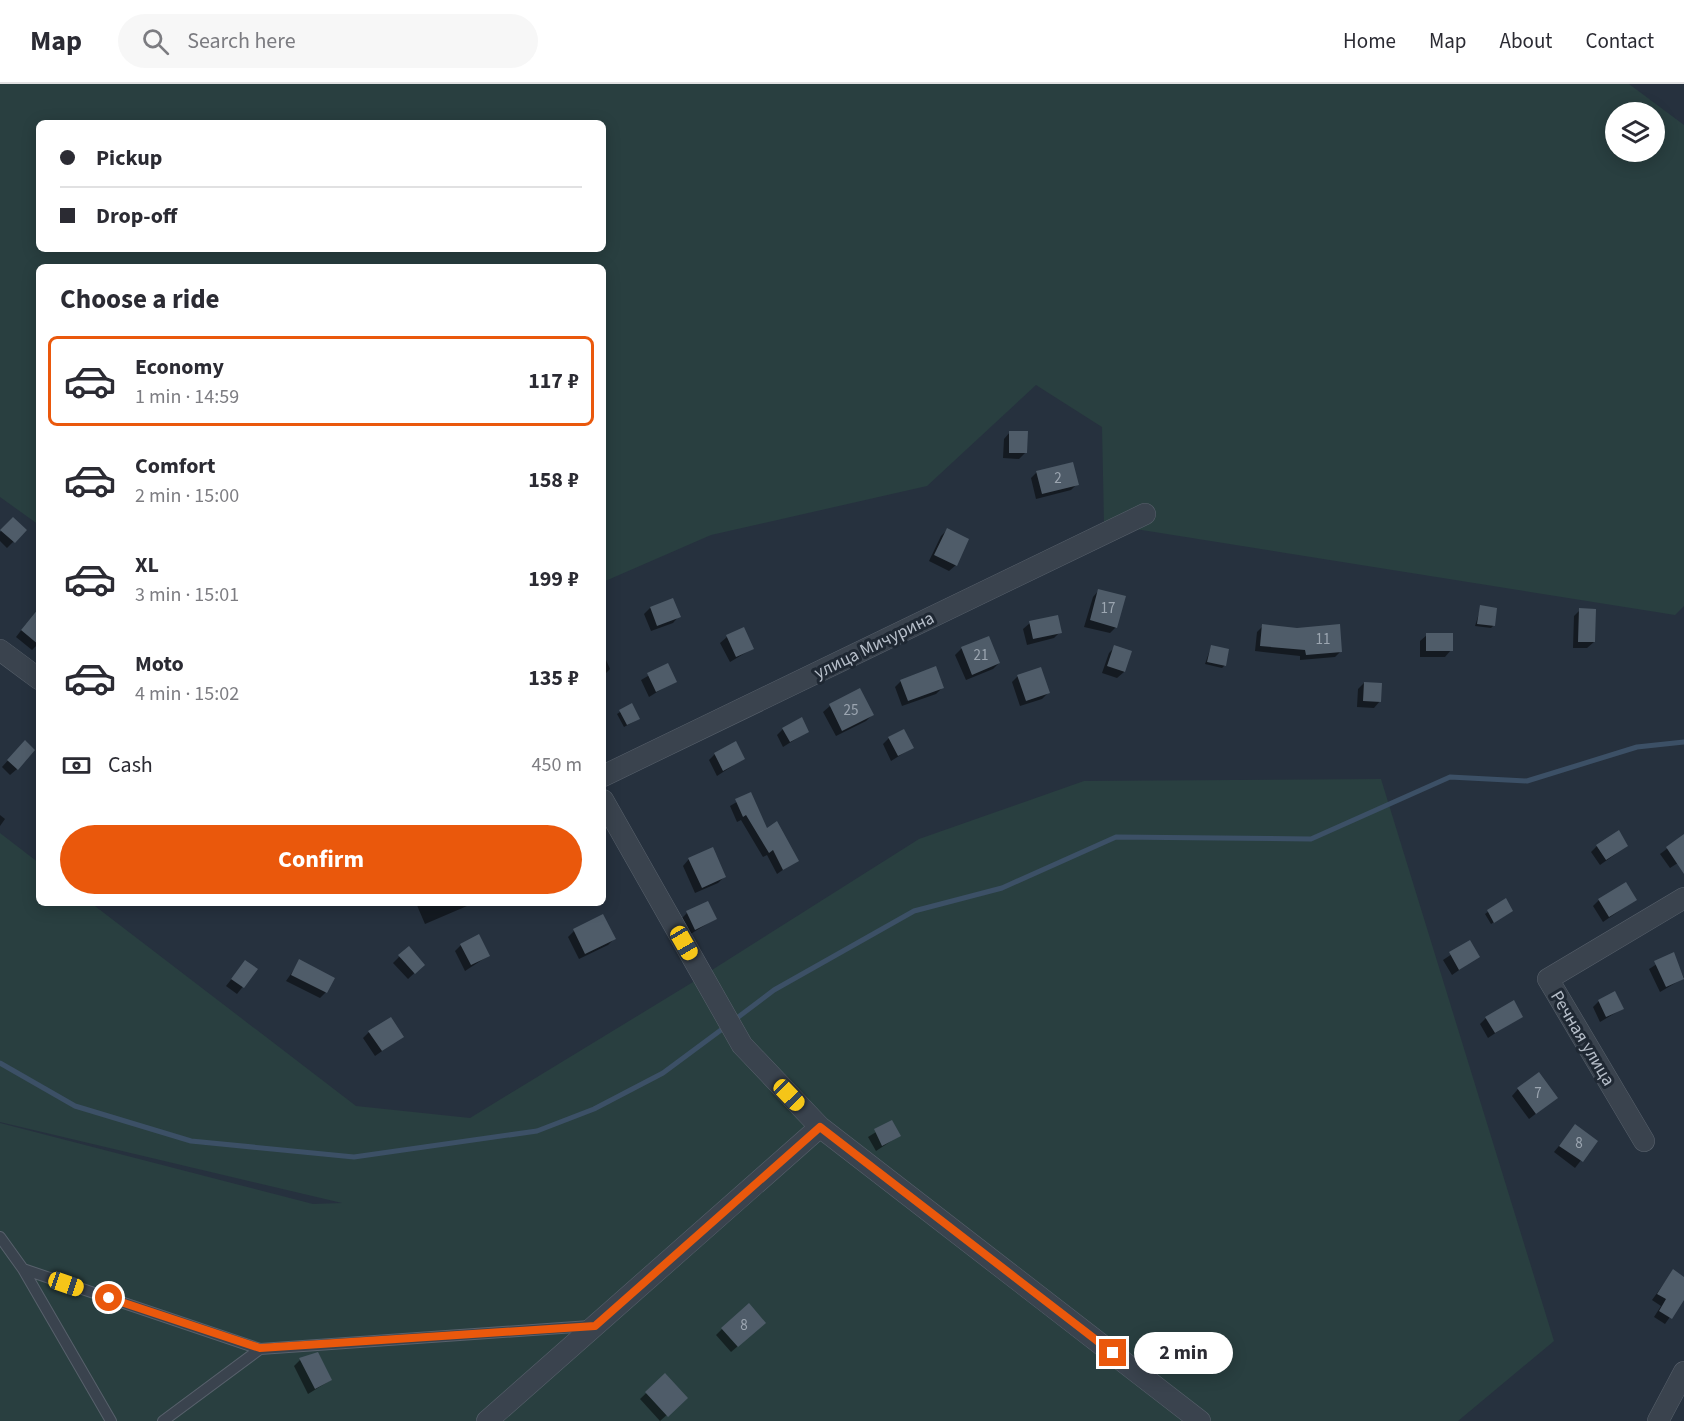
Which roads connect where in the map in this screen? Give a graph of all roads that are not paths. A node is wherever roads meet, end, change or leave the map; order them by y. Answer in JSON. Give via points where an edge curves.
{"nodes":[{"id":1,"x":1145,"y":514,"type":"dead end"},
{"id":2,"x":0,"y":650,"type":"edge"},
{"id":3,"x":36,"y":677,"type":"edge"},
{"id":4,"x":606,"y":775,"type":"edge"},
{"id":5,"x":606,"y":805,"type":"edge"},
{"id":6,"x":1684,"y":898,"type":"edge"},
{"id":7,"x":820,"y":1127,"type":"junction"},
{"id":8,"x":1644,"y":1140,"type":"dead end"},
{"id":9,"x":0,"y":1236,"type":"edge"},
{"id":10,"x":23,"y":1269,"type":"junction"},
{"id":11,"x":595,"y":1326,"type":"junction"},
{"id":12,"x":260,"y":1348,"type":"junction"},
{"id":13,"x":1684,"y":1372,"type":"edge"},
{"id":14,"x":111,"y":1421,"type":"edge"},
{"id":15,"x":163,"y":1421,"type":"edge"},
{"id":16,"x":487,"y":1421,"type":"edge"},
{"id":17,"x":1200,"y":1421,"type":"edge"},
{"id":18,"x":1658,"y":1421,"type":"edge"}],
"edges":[{"from":1,"to":4,"type":"street","name":"улица Мичурина"},
{"from":2,"to":3,"type":"street"},
{"from":5,"to":7,"type":"street","via":[[742,1045]]},
{"from":6,"to":8,"type":"street","name":"Речная улица","via":[[1548,979]]},
{"from":7,"to":11,"type":"street"},
{"from":7,"to":17,"type":"street"},
{"from":9,"to":10,"type":"lane"},
{"from":10,"to":12,"type":"lane"},
{"from":10,"to":14,"type":"lane"},
{"from":11,"to":12,"type":"lane"},
{"from":11,"to":16,"type":"street"},
{"from":12,"to":15,"type":"lane"},
{"from":13,"to":18,"type":"street"}]}
